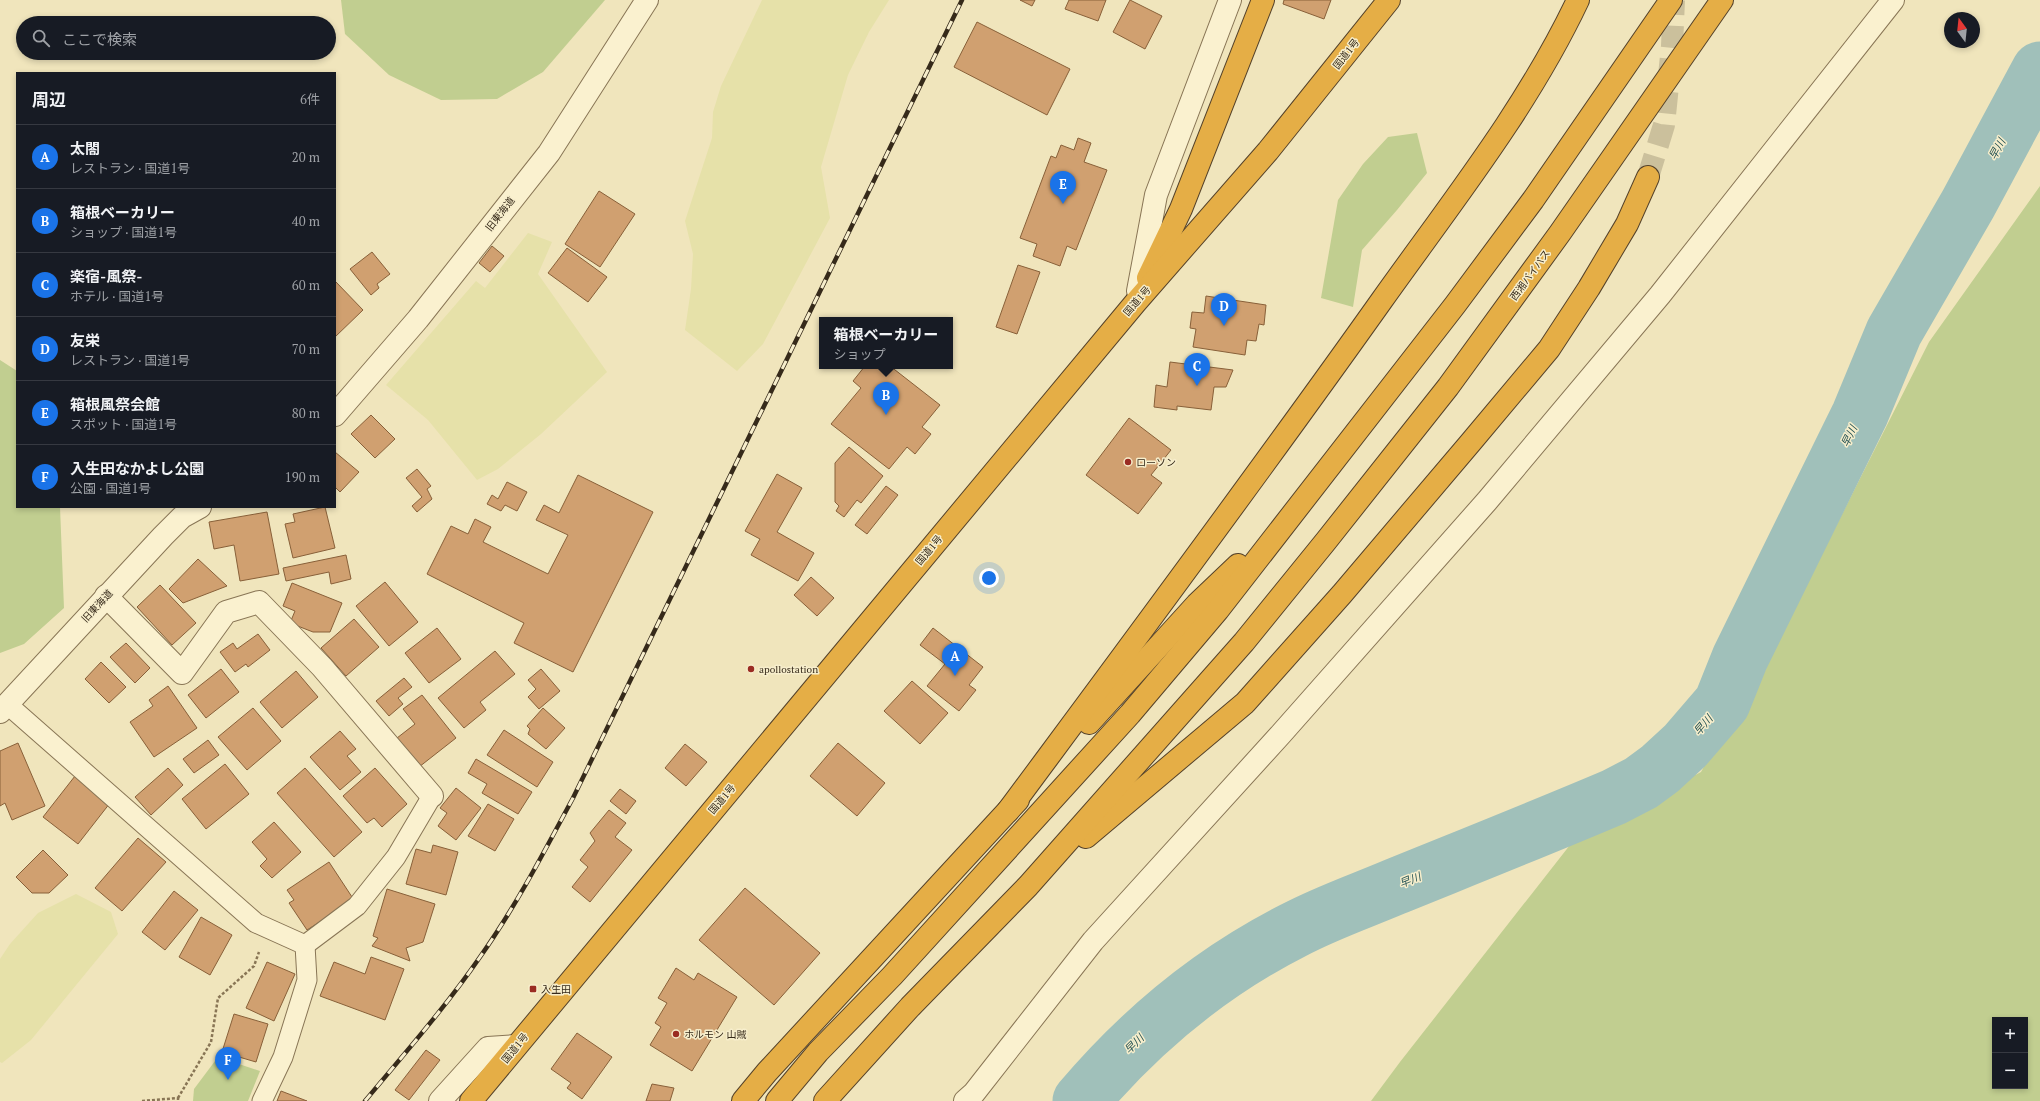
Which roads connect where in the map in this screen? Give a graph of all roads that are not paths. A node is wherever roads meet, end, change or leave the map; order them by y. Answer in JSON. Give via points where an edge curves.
{"nodes":[{"id":1,"x":647,"y":0,"type":"edge"},
{"id":2,"x":1264,"y":0,"type":"edge"},
{"id":3,"x":1389,"y":0,"type":"edge"},
{"id":4,"x":1578,"y":0,"type":"edge"},
{"id":5,"x":1671,"y":0,"type":"edge"},
{"id":6,"x":1722,"y":0,"type":"edge"},
{"id":7,"x":1893,"y":0,"type":"edge"},
{"id":8,"x":1224,"y":2,"type":"edge"},
{"id":9,"x":1648,"y":177,"type":"tunnel mouth"},
{"id":10,"x":1136,"y":302,"type":"junction"},
{"id":11,"x":336,"y":414,"type":"edge"},
{"id":12,"x":198,"y":508,"type":"edge"},
{"id":13,"x":1291,"y":514,"type":"junction"},
{"id":14,"x":106,"y":596,"type":"junction"},
{"id":15,"x":4,"y":708,"type":"edge"},
{"id":16,"x":432,"y":796,"type":"joint"},
{"id":17,"x":1008,"y":811,"type":"junction"},
{"id":18,"x":1028,"y":886,"type":"junction"},
{"id":19,"x":305,"y":945,"type":"junction"},
{"id":20,"x":516,"y":1046,"type":"junction"},
{"id":21,"x":262,"y":1101,"type":"edge"},
{"id":22,"x":440,"y":1101,"type":"edge"},
{"id":23,"x":471,"y":1101,"type":"edge"},
{"id":24,"x":743,"y":1101,"type":"edge"},
{"id":25,"x":777,"y":1101,"type":"edge"},
{"id":26,"x":825,"y":1101,"type":"edge"},
{"id":27,"x":965,"y":1101,"type":"edge"}],
"edges":[{"from":1,"to":11,"type":"street","name":"旧東海道","via":[[549,153],[418,319]]},
{"from":2,"to":10,"type":"highway","via":[[1180,209]]},
{"from":3,"to":10,"type":"highway","name":"国道1号","via":[[1268,152]]},
{"from":4,"to":17,"type":"highway","via":[[1558,43],[1507,125],[1287,434]]},
{"from":5,"to":13,"type":"highway","via":[[1533,200],[1455,305]]},
{"from":6,"to":18,"type":"highway","name":"西湘バイパス","via":[[1565,227],[1448,387],[1244,642]]},
{"from":7,"to":27,"type":"street","via":[[1660,295],[1488,501],[1093,941],[974,1093]]},
{"from":8,"to":10,"type":"street","via":[[1156,195]]},
{"from":9,"to":18,"type":"highway","via":[[1627,224],[1549,349],[1342,594],[1245,703]]},
{"from":10,"to":20,"type":"highway","name":"国道1号"},
{"from":12,"to":14,"type":"street","name":"旧東海道","via":[[182,517]]},
{"from":13,"to":17,"type":"highway","via":[[1197,604]]},
{"from":13,"to":25,"type":"highway","via":[[1208,621],[1130,714],[892,976],[818,1052]]},
{"from":14,"to":15,"type":"street","name":"旧東海道"},
{"from":14,"to":16,"type":"street","via":[[182,672],[226,612],[259,602],[322,667]]},
{"from":15,"to":19,"type":"lane","via":[[256,923]]},
{"from":16,"to":19,"type":"lane","via":[[396,857],[357,906]]},
{"from":17,"to":24,"type":"highway"},
{"from":18,"to":26,"type":"highway","via":[[910,1006]]},
{"from":19,"to":21,"type":"lane","via":[[307,980],[283,1057]]},
{"from":20,"to":22,"type":"street","via":[[488,1048]]},
{"from":20,"to":23,"type":"highway","name":"国道1号"}]}
